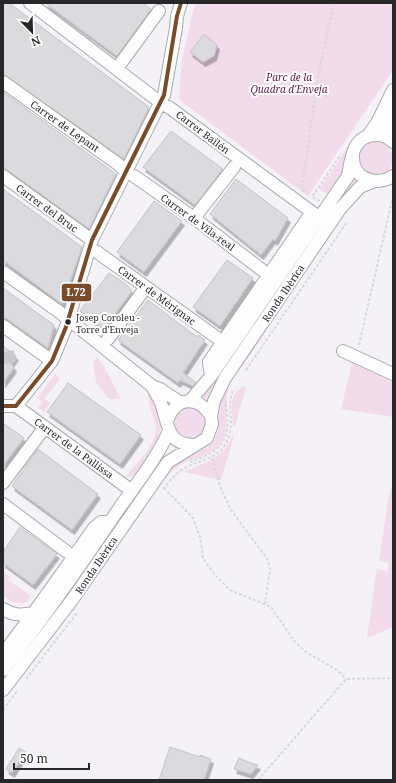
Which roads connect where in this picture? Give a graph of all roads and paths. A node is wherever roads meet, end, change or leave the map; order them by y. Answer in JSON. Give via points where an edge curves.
{"nodes":[{"id":1,"x":30,"y":3,"type":"edge"},
{"id":2,"x":181,"y":3,"type":"edge"},
{"id":3,"x":334,"y":3,"type":"edge"},
{"id":4,"x":159,"y":7,"type":"edge"},
{"id":5,"x":177,"y":16,"type":"junction"},
{"id":6,"x":121,"y":63,"type":"dead end"},
{"id":7,"x":3,"y":82,"type":"edge"},
{"id":8,"x":393,"y":90,"type":"edge"},
{"id":9,"x":387,"y":102,"type":"junction"},
{"id":10,"x":161,"y":103,"type":"junction"},
{"id":11,"x":366,"y":137,"type":"junction"},
{"id":12,"x":391,"y":140,"type":"edge"},
{"id":13,"x":354,"y":149,"type":"junction"},
{"id":14,"x":234,"y":167,"type":"dead end"},
{"id":15,"x":130,"y":174,"type":"junction"},
{"id":16,"x":3,"y":176,"type":"edge"},
{"id":17,"x":393,"y":176,"type":"edge"},
{"id":18,"x":372,"y":182,"type":"junction"},
{"id":19,"x":393,"y":196,"type":"edge"},
{"id":20,"x":312,"y":197,"type":"dead end"},
{"id":21,"x":307,"y":199,"type":"dead end"},
{"id":22,"x":318,"y":200,"type":"dead end"},
{"id":23,"x":316,"y":215,"type":"junction"},
{"id":24,"x":194,"y":218,"type":"junction"},
{"id":25,"x":347,"y":222,"type":"dead end"},
{"id":26,"x":92,"y":240,"type":"junction"},
{"id":27,"x":98,"y":252,"type":"dead end"},
{"id":28,"x":262,"y":270,"type":"dead end"},
{"id":29,"x":3,"y":272,"type":"edge"},
{"id":30,"x":146,"y":287,"type":"junction"},
{"id":31,"x":68,"y":319,"type":"junction"},
{"id":32,"x":3,"y":326,"type":"edge"},
{"id":33,"x":216,"y":337,"type":"dead end"},
{"id":34,"x":108,"y":338,"type":"dead end"},
{"id":35,"x":360,"y":345,"type":"dead end"},
{"id":36,"x":343,"y":351,"type":"dead end"},
{"id":37,"x":52,"y":361,"type":"junction"},
{"id":38,"x":246,"y":370,"type":"dead end"},
{"id":39,"x":393,"y":374,"type":"edge"},
{"id":40,"x":152,"y":386,"type":"junction"},
{"id":41,"x":186,"y":402,"type":"junction"},
{"id":42,"x":3,"y":406,"type":"edge"},
{"id":43,"x":16,"y":406,"type":"junction"},
{"id":44,"x":211,"y":416,"type":"junction"},
{"id":45,"x":168,"y":426,"type":"junction"},
{"id":46,"x":45,"y":427,"type":"junction"},
{"id":47,"x":194,"y":445,"type":"junction"},
{"id":48,"x":210,"y":455,"type":"dead end"},
{"id":49,"x":3,"y":483,"type":"edge"},
{"id":50,"x":164,"y":488,"type":"dead end"},
{"id":51,"x":132,"y":491,"type":"junction"},
{"id":52,"x":3,"y":504,"type":"edge"},
{"id":53,"x":110,"y":522,"type":"junction"},
{"id":54,"x":67,"y":552,"type":"dead end"},
{"id":55,"x":265,"y":604,"type":"junction"},
{"id":56,"x":6,"y":611,"type":"edge"},
{"id":57,"x":34,"y":613,"type":"junction"},
{"id":58,"x":18,"y":634,"type":"junction"},
{"id":59,"x":3,"y":654,"type":"edge"},
{"id":60,"x":3,"y":670,"type":"edge"},
{"id":61,"x":393,"y":678,"type":"edge"},
{"id":62,"x":346,"y":679,"type":"junction"},
{"id":63,"x":3,"y":690,"type":"edge"},
{"id":64,"x":258,"y":780,"type":"edge"}],
"edges":[{"from":1,"to":10,"type":"street","name":"Carrer Bailén"},
{"from":2,"to":5,"type":"street"},
{"from":3,"to":21,"type":"path","via":[[319,71],[302,186]]},
{"from":4,"to":5,"type":"street"},
{"from":4,"to":6,"type":"street"},
{"from":5,"to":10,"type":"street","via":[[166,88]]},
{"from":7,"to":15,"type":"street","name":"Carrer de Lepant"},
{"from":8,"to":9,"type":"street"},
{"from":9,"to":11,"type":"street","via":[[377,123]]},
{"from":9,"to":12,"type":"street","via":[[386,127]]},
{"from":10,"to":15,"type":"street"},
{"from":10,"to":23,"type":"street","name":"Carrer Bailén"},
{"from":11,"to":12,"type":"street","via":[[375,135]]},
{"from":11,"to":13,"type":"street","via":[[358,142]]},
{"from":13,"to":18,"type":"street","via":[[353,163],[356,172]]},
{"from":13,"to":23,"type":"street","name":"Ronda Ibèrica","via":[[348,176]]},
{"from":14,"to":24,"type":"street"},
{"from":15,"to":24,"type":"street","name":"Carrer de Vila-real"},
{"from":15,"to":26,"type":"street"},
{"from":16,"to":26,"type":"street","name":"Carrer del Bruc"},
{"from":17,"to":18,"type":"street","name":"Ronda Ibèrica"},
{"from":18,"to":44,"type":"street","name":"Ronda Ibèrica","via":[[360,187],[337,213],[218,389]]},
{"from":19,"to":35,"type":"path"},
{"from":20,"to":22,"type":"path"},
{"from":23,"to":41,"type":"street","name":"Ronda Ibèrica","via":[[211,376]]},
{"from":24,"to":28,"type":"street","name":"Carrer de Vila-real"},
{"from":25,"to":38,"type":"path","name":"Ronda Ibèrica"},
{"from":26,"to":31,"type":"street"},
{"from":27,"to":30,"type":"street","name":"Carrer de Mérignac"},
{"from":29,"to":31,"type":"street"},
{"from":30,"to":33,"type":"street","name":"Carrer de Mérignac"},
{"from":30,"to":34,"type":"street"},
{"from":31,"to":37,"type":"street"},
{"from":31,"to":40,"type":"street"},
{"from":32,"to":37,"type":"street"},
{"from":36,"to":39,"type":"street"},
{"from":37,"to":43,"type":"street"},
{"from":40,"to":41,"type":"street"},
{"from":40,"to":45,"type":"street"},
{"from":41,"to":44,"type":"street","via":[[199,403]]},
{"from":41,"to":45,"type":"street","name":"Ronda Ibèrica","via":[[174,408],[169,414]]},
{"from":42,"to":43,"type":"street"},
{"from":43,"to":46,"type":"street","name":"Carrer de la Pallissa"},
{"from":44,"to":47,"type":"street","name":"Ronda Ibèrica","via":[[212,424],[207,438]]},
{"from":45,"to":47,"type":"street","via":[[174,440],[184,445]]},
{"from":45,"to":51,"type":"street","name":"Ronda Ibèrica","via":[[160,450]]},
{"from":46,"to":49,"type":"street"},
{"from":46,"to":51,"type":"street","name":"Carrer de la Pallissa"},
{"from":47,"to":63,"type":"street","name":"Ronda Ibèrica","via":[[168,462],[72,600]]},
{"from":48,"to":55,"type":"path","via":[[231,510],[268,560],[270,570]]},
{"from":50,"to":55,"type":"path","via":[[193,518],[200,537],[203,558],[215,575],[230,590]]},
{"from":51,"to":53,"type":"street","name":"Ronda Ibèrica"},
{"from":52,"to":54,"type":"street"},
{"from":53,"to":57,"type":"street","name":"Ronda Ibèrica","via":[[101,522],[94,528]]},
{"from":53,"to":60,"type":"street","name":"Ronda Ibèrica","via":[[39,624]]},
{"from":55,"to":62,"type":"path","via":[[271,607],[295,642]]},
{"from":56,"to":57,"type":"street","via":[[21,616]]},
{"from":56,"to":58,"type":"street"},
{"from":57,"to":58,"type":"street","name":"Ronda Ibèrica"},
{"from":58,"to":59,"type":"street","name":"Ronda Ibèrica"},
{"from":61,"to":62,"type":"path"},
{"from":62,"to":64,"type":"path"}]}
